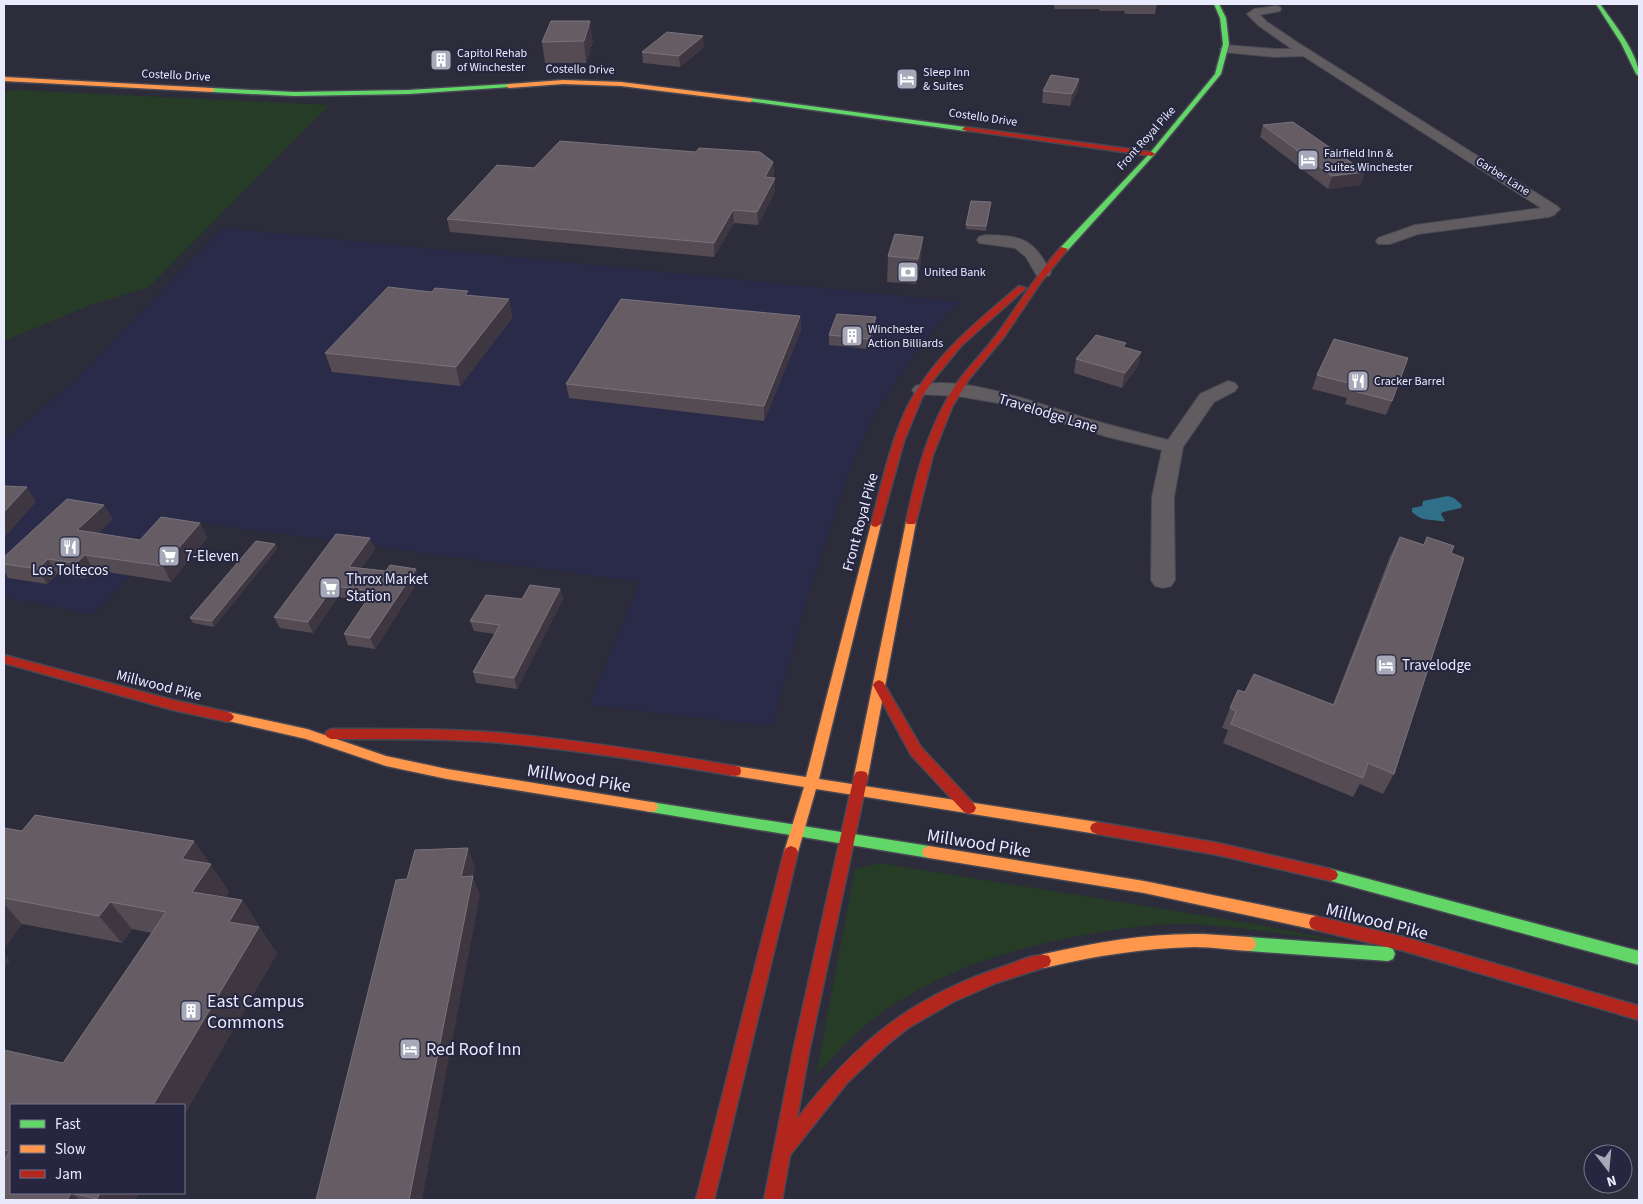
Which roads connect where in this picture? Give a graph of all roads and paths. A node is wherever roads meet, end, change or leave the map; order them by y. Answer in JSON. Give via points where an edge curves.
{"nodes":[{"id":1,"x":1217,"y":4,"type":"edge"},
{"id":2,"x":1598,"y":4,"type":"edge"},
{"id":3,"x":1276,"y":9,"type":"dead end"},
{"id":4,"x":1226,"y":49,"type":"junction"},
{"id":5,"x":1306,"y":52,"type":"junction"},
{"id":6,"x":1639,"y":74,"type":"edge"},
{"id":7,"x":4,"y":79,"type":"edge"},
{"id":8,"x":1152,"y":154,"type":"junction"},
{"id":9,"x":985,"y":240,"type":"dead end"},
{"id":10,"x":1384,"y":241,"type":"dead end"},
{"id":11,"x":1043,"y":272,"type":"junction"},
{"id":12,"x":1228,"y":387,"type":"dead end"},
{"id":13,"x":922,"y":390,"type":"junction"},
{"id":14,"x":957,"y":390,"type":"junction"},
{"id":15,"x":1173,"y":447,"type":"junction"},
{"id":16,"x":1164,"y":580,"type":"dead end"},
{"id":17,"x":4,"y":660,"type":"edge"},
{"id":18,"x":879,"y":685,"type":"junction"},
{"id":19,"x":307,"y":734,"type":"junction"},
{"id":20,"x":811,"y":784,"type":"junction"},
{"id":21,"x":857,"y":791,"type":"junction"},
{"id":22,"x":969,"y":808,"type":"junction"},
{"id":23,"x":799,"y":831,"type":"junction"},
{"id":24,"x":848,"y":839,"type":"junction"},
{"id":25,"x":1639,"y":958,"type":"edge"},
{"id":26,"x":1458,"y":960,"type":"junction"},
{"id":27,"x":1639,"y":1013,"type":"edge"},
{"id":28,"x":782,"y":1152,"type":"junction"},
{"id":29,"x":704,"y":1200,"type":"edge"},
{"id":30,"x":774,"y":1200,"type":"edge"}],
"edges":[{"from":1,"to":4,"type":"main road","name":"Front Royal Pike","via":[[1226,31]]},
{"from":2,"to":6,"type":"main road","via":[[1624,43]]},
{"from":3,"to":5,"type":"street","name":"Garber Lane","via":[[1253,14]]},
{"from":4,"to":5,"type":"street"},
{"from":4,"to":8,"type":"main road","name":"Front Royal Pike","via":[[1218,74],[1209,87]]},
{"from":5,"to":10,"type":"street","name":"Garber Lane","via":[[1552,209],[1549,212],[1415,230]]},
{"from":7,"to":8,"type":"main road","name":"Costello Drive","via":[[294,94],[409,92],[543,82],[604,83]]},
{"from":8,"to":11,"type":"main road","name":"Front Royal Pike"},
{"from":9,"to":11,"type":"street","via":[[1023,245],[1034,254]]},
{"from":11,"to":13,"type":"main road","name":"Front Royal Pike","via":[[971,330]]},
{"from":11,"to":14,"type":"main road","name":"Front Royal Pike","via":[[1000,336]]},
{"from":12,"to":15,"type":"street","via":[[1207,398]]},
{"from":13,"to":14,"type":"street","name":"Travelodge Lane"},
{"from":13,"to":20,"type":"main road","name":"Front Royal Pike","via":[[909,413],[886,482]]},
{"from":14,"to":15,"type":"street","name":"Travelodge Lane","via":[[1001,398]]},
{"from":14,"to":18,"type":"main road","name":"Front Royal Pike","via":[[945,411],[925,464]]},
{"from":15,"to":16,"type":"street","via":[[1163,497]]},
{"from":17,"to":19,"type":"main road","name":"Millwood Pike","via":[[173,705]]},
{"from":18,"to":21,"type":"main road","name":"Front Royal Pike"},
{"from":18,"to":22,"type":"main road","via":[[900,729],[923,760]]},
{"from":19,"to":20,"type":"main road","name":"Millwood Pike","via":[[512,739]]},
{"from":19,"to":23,"type":"main road","name":"Millwood Pike","via":[[386,761],[447,774]]},
{"from":20,"to":21,"type":"main road","name":"Millwood Pike"},
{"from":20,"to":23,"type":"main road","name":"Front Royal Pike"},
{"from":21,"to":22,"type":"main road","name":"Millwood Pike"},
{"from":21,"to":24,"type":"main road","name":"Front Royal Pike"},
{"from":22,"to":25,"type":"main road","name":"Millwood Pike","via":[[1218,849],[1332,875]]},
{"from":23,"to":24,"type":"main road","name":"Millwood Pike"},
{"from":23,"to":29,"type":"main road","name":"Front Royal Pike","via":[[784,877]]},
{"from":24,"to":26,"type":"main road","name":"Millwood Pike","via":[[1144,886],[1260,910]]},
{"from":24,"to":28,"type":"main road","name":"Front Royal Pike"},
{"from":26,"to":27,"type":"main road","name":"Millwood Pike"},
{"from":26,"to":28,"type":"main road","via":[[1178,940],[1066,956],[1014,969],[931,1005],[890,1032],[834,1088]]},
{"from":28,"to":30,"type":"main road","name":"Front Royal Pike"}]}
